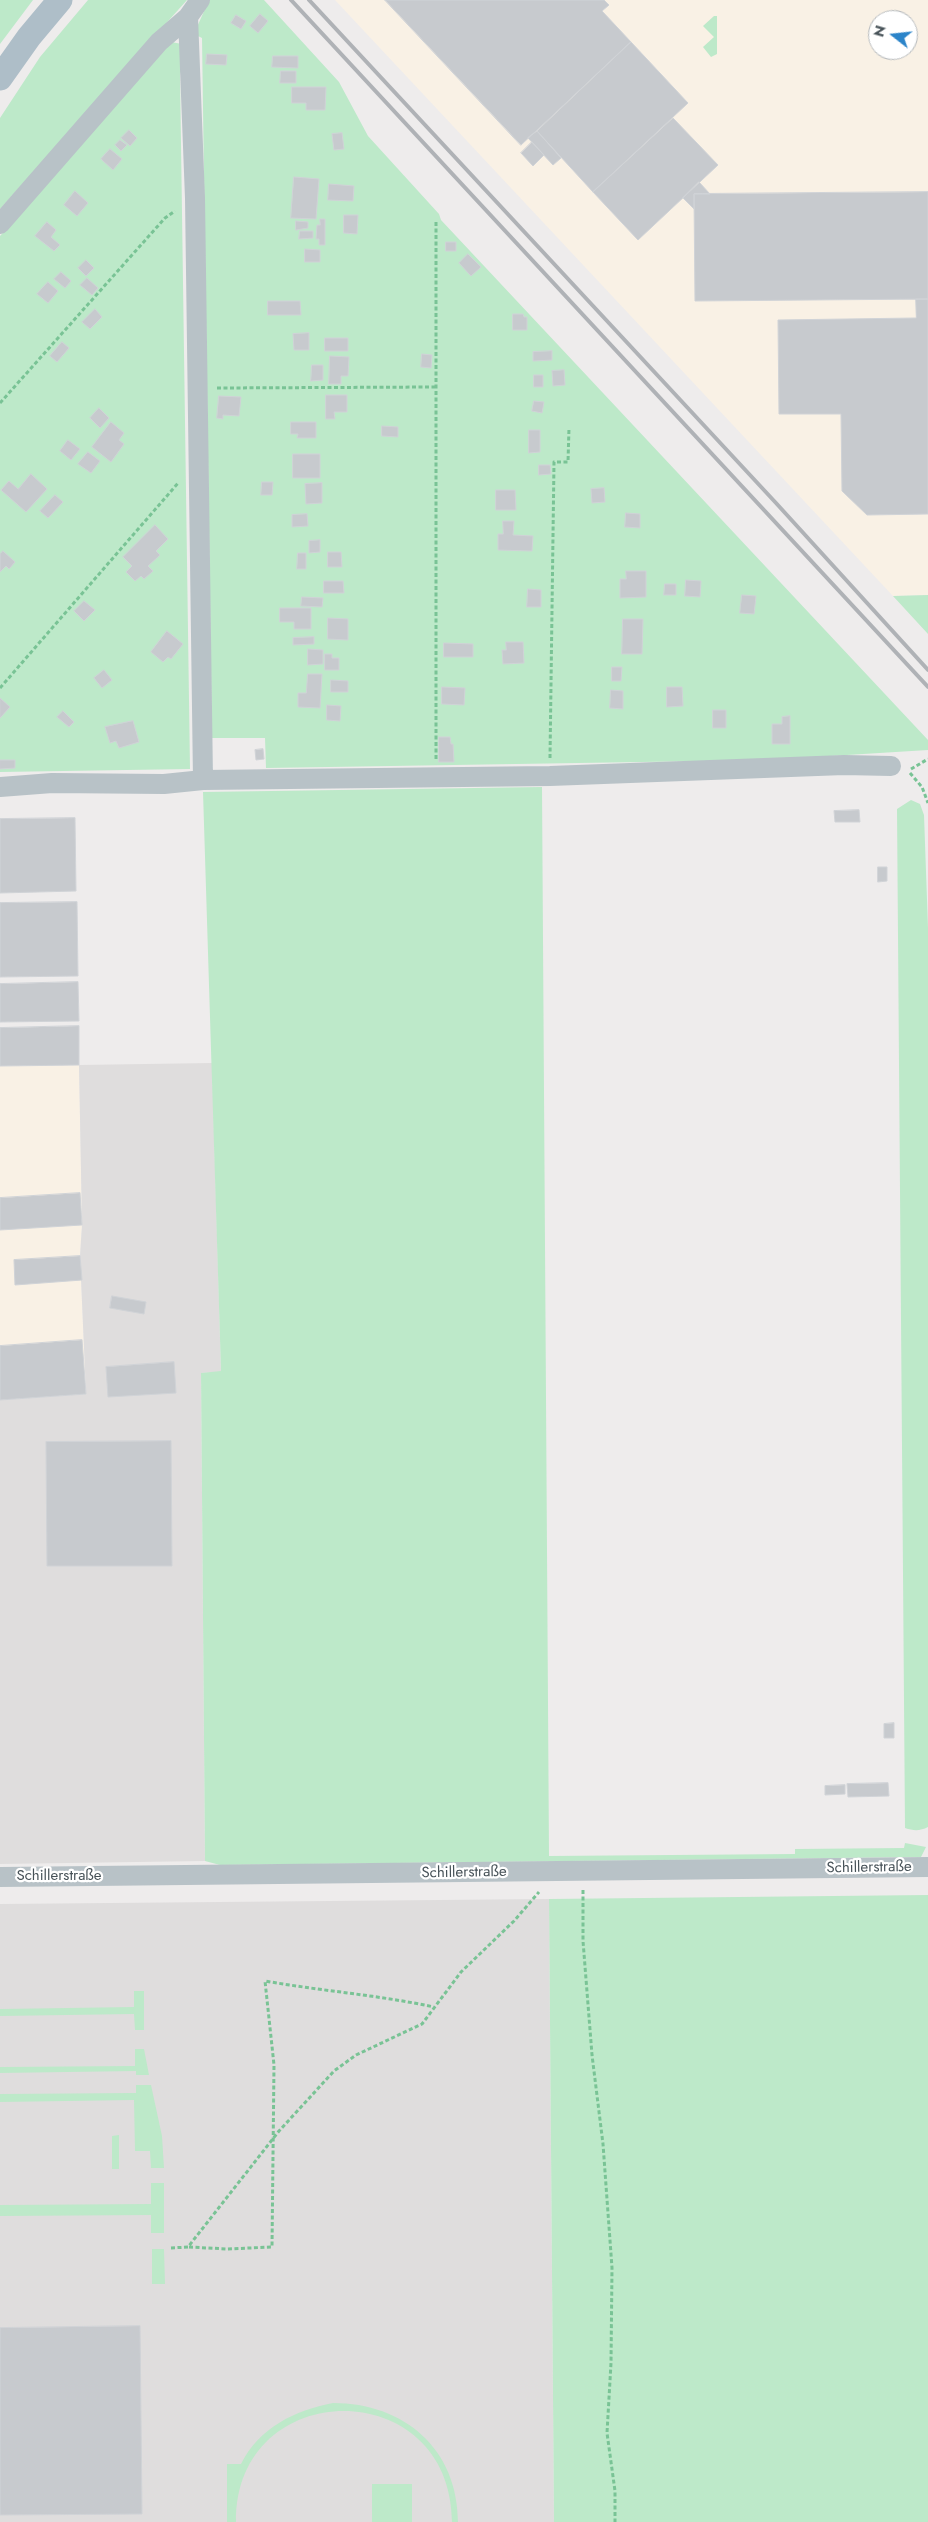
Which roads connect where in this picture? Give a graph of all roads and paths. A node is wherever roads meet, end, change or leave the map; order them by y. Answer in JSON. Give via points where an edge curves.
{"nodes":[{"id":1,"x":60,"y":0,"type":"edge"},
{"id":2,"x":200,"y":0,"type":"edge"},
{"id":3,"x":188,"y":17,"type":"junction"},
{"id":4,"x":0,"y":78,"type":"edge"},
{"id":5,"x":195,"y":198,"type":"junction"},
{"id":6,"x":436,"y":222,"type":"dead end"},
{"id":7,"x":0,"y":224,"type":"edge"},
{"id":8,"x":198,"y":388,"type":"junction"},
{"id":9,"x":436,"y":388,"type":"junction"},
{"id":10,"x":0,"y":403,"type":"edge"},
{"id":11,"x":569,"y":428,"type":"dead end"},
{"id":12,"x":198,"y":469,"type":"junction"},
{"id":13,"x":0,"y":688,"type":"edge"},
{"id":14,"x":928,"y":759,"type":"edge"},
{"id":15,"x":900,"y":769,"type":"junction"},
{"id":16,"x":550,"y":776,"type":"junction"},
{"id":17,"x":436,"y":777,"type":"junction"},
{"id":18,"x":203,"y":780,"type":"junction"},
{"id":19,"x":0,"y":787,"type":"edge"},
{"id":20,"x":928,"y":803,"type":"edge"},
{"id":21,"x":928,"y":1868,"type":"edge"},
{"id":22,"x":0,"y":1877,"type":"edge"},
{"id":23,"x":583,"y":1885,"type":"dead end"},
{"id":24,"x":544,"y":1886,"type":"dead end"},
{"id":25,"x":434,"y":2007,"type":"junction"},
{"id":26,"x":275,"y":2136,"type":"junction"},
{"id":27,"x":188,"y":2247,"type":"junction"},
{"id":28,"x":171,"y":2248,"type":"dead end"},
{"id":29,"x":615,"y":2522,"type":"edge"}],
"edges":[{"from":1,"to":4,"type":"main road"},
{"from":2,"to":3,"type":"street"},
{"from":3,"to":5,"type":"street"},
{"from":3,"to":7,"type":"street","via":[[159,42]]},
{"from":5,"to":8,"type":"street"},
{"from":5,"to":10,"type":"path","via":[[165,218]]},
{"from":6,"to":9,"type":"path"},
{"from":8,"to":9,"type":"path"},
{"from":8,"to":12,"type":"street"},
{"from":9,"to":17,"type":"path"},
{"from":11,"to":16,"type":"path","via":[[568,462],[554,462]]},
{"from":12,"to":13,"type":"path","via":[[179,482]]},
{"from":12,"to":18,"type":"street"},
{"from":14,"to":15,"type":"path"},
{"from":15,"to":16,"type":"street","via":[[844,765]]},
{"from":15,"to":20,"type":"path","via":[[922,787]]},
{"from":16,"to":17,"type":"street"},
{"from":17,"to":18,"type":"street"},
{"from":18,"to":19,"type":"street","via":[[164,784]]},
{"from":21,"to":22,"type":"street","name":"Schillerstraße"},
{"from":23,"to":29,"type":"path","via":[[583,1941],[612,2268],[612,2363],[607,2433],[615,2490]]},
{"from":24,"to":25,"type":"path","via":[[514,1921],[461,1972]]},
{"from":25,"to":26,"type":"path","via":[[422,2024],[356,2056],[334,2071]]},
{"from":25,"to":26,"type":"path","via":[[266,1981],[274,2065]]},
{"from":26,"to":27,"type":"path"},
{"from":26,"to":27,"type":"path","via":[[272,2247],[227,2250]]},
{"from":27,"to":28,"type":"path"}]}
